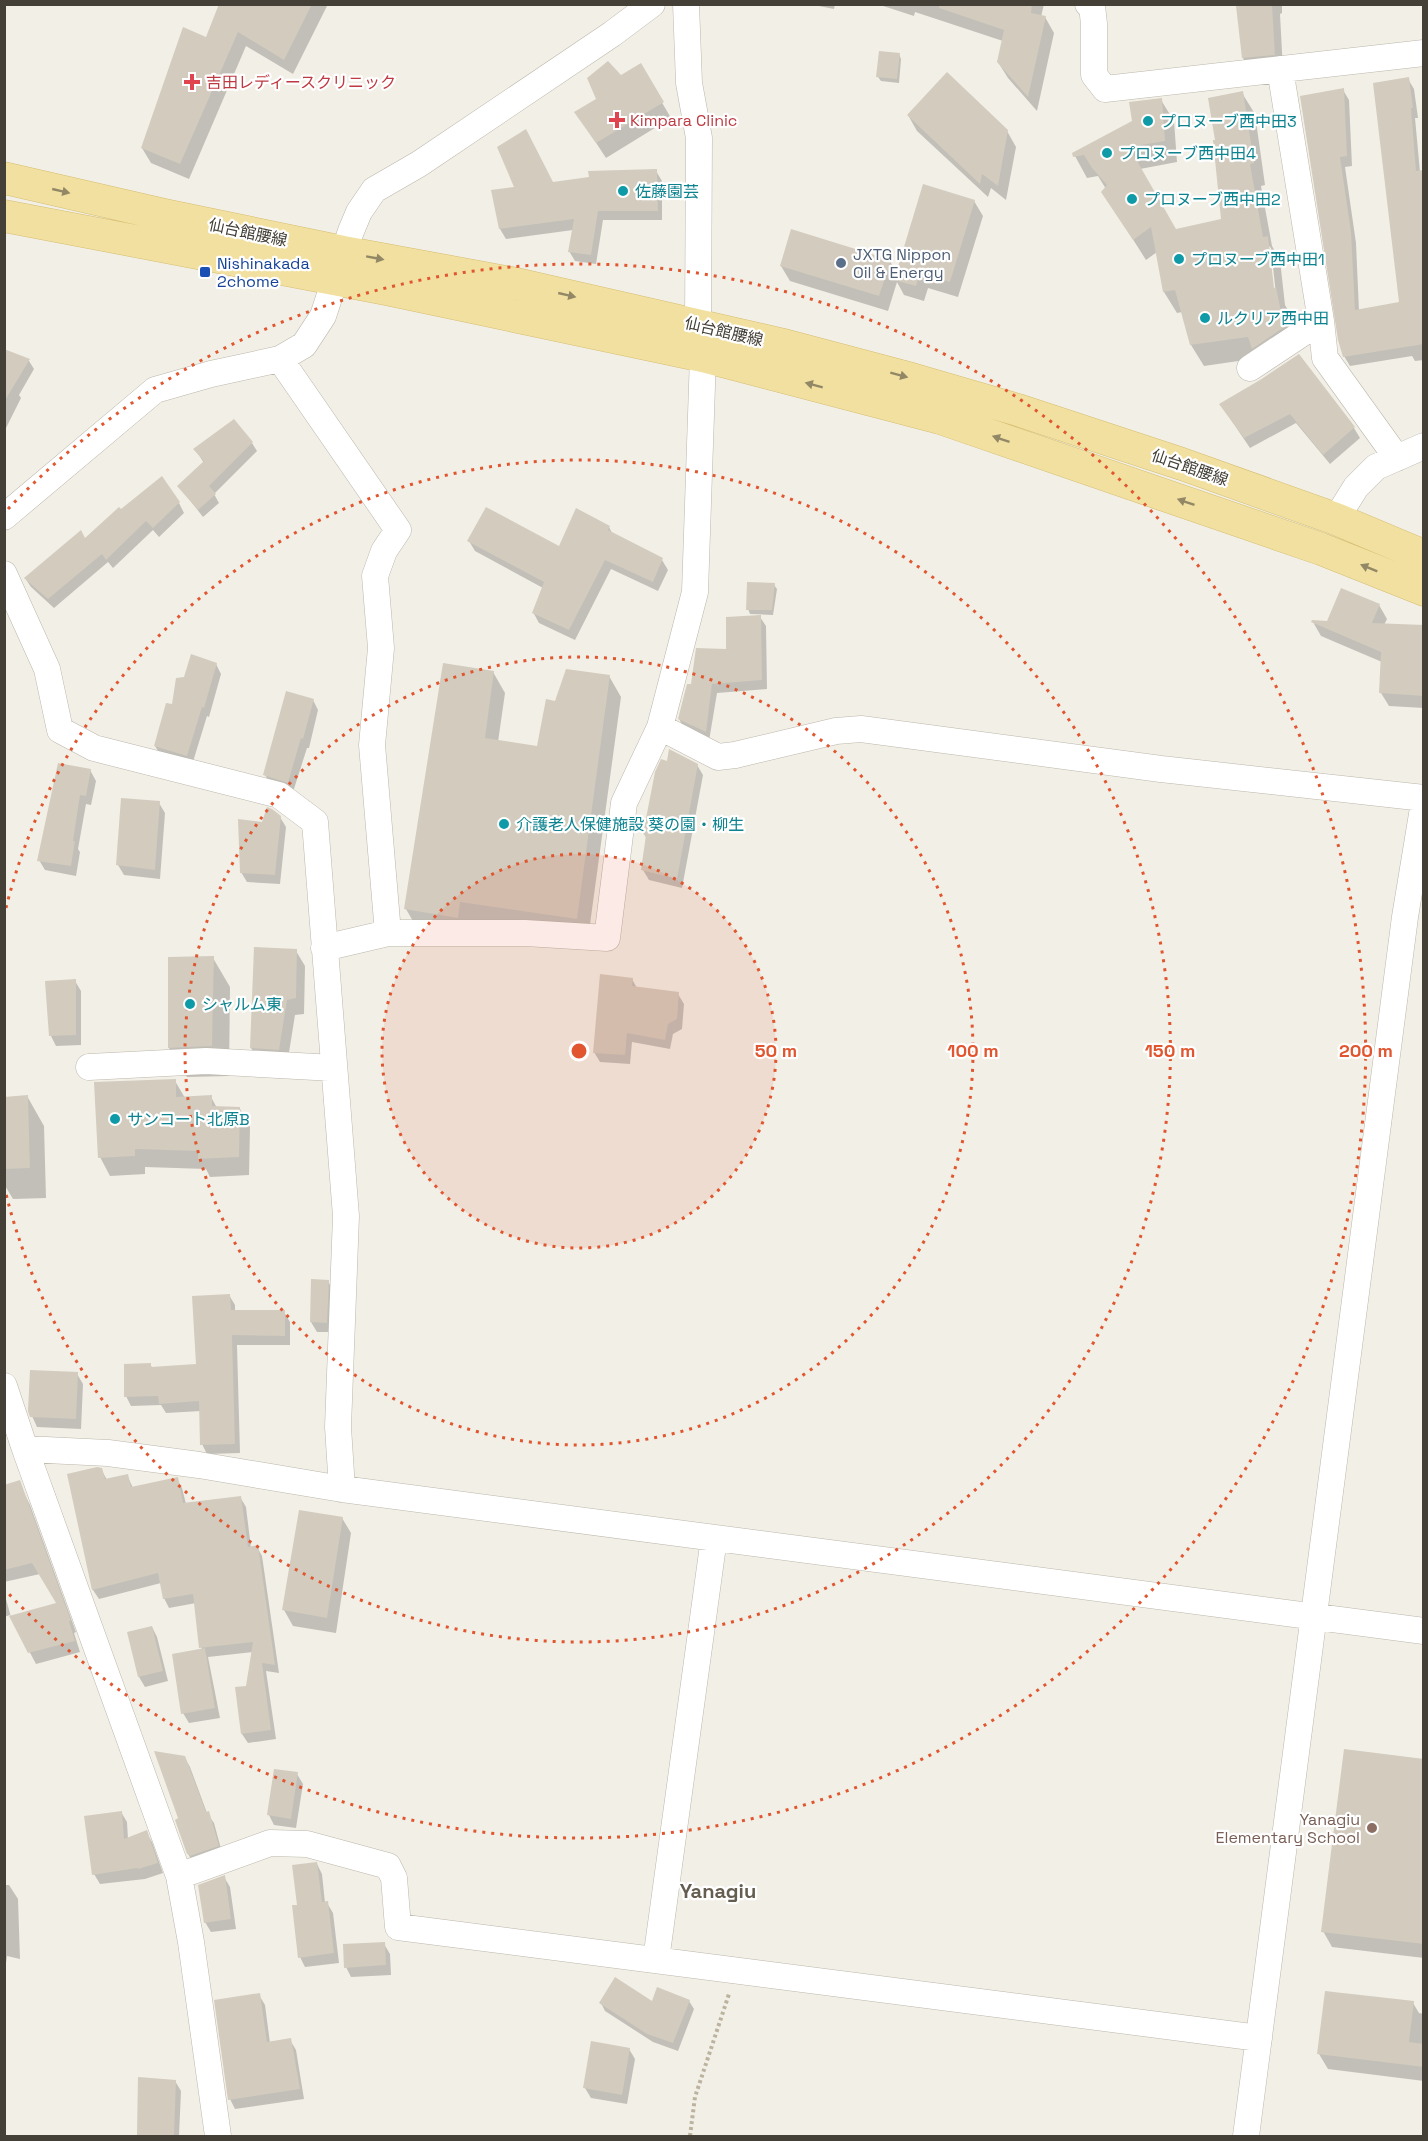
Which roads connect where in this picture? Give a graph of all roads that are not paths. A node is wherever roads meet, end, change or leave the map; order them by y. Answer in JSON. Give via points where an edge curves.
{"nodes":[{"id":1,"x":652,"y":4,"type":"edge"},
{"id":2,"x":686,"y":4,"type":"edge"},
{"id":3,"x":1088,"y":4,"type":"edge"},
{"id":4,"x":1424,"y":53,"type":"edge"},
{"id":5,"x":1280,"y":69,"type":"junction"},
{"id":6,"x":4,"y":178,"type":"edge"},
{"id":7,"x":4,"y":216,"type":"edge"},
{"id":8,"x":339,"y":266,"type":"junction"},
{"id":9,"x":1321,"y":321,"type":"junction"},
{"id":10,"x":698,"y":325,"type":"junction"},
{"id":11,"x":703,"y":356,"type":"junction"},
{"id":12,"x":280,"y":359,"type":"junction"},
{"id":13,"x":1251,"y":368,"type":"dead end"},
{"id":14,"x":1424,"y":446,"type":"edge"},
{"id":15,"x":1397,"y":458,"type":"junction"},
{"id":16,"x":4,"y":517,"type":"edge"},
{"id":17,"x":1336,"y":519,"type":"junction"},
{"id":18,"x":1424,"y":556,"type":"edge"},
{"id":19,"x":4,"y":574,"type":"edge"},
{"id":20,"x":1424,"y":590,"type":"edge"},
{"id":21,"x":660,"y":727,"type":"junction"},
{"id":22,"x":1424,"y":800,"type":"edge"},
{"id":23,"x":388,"y":933,"type":"junction"},
{"id":24,"x":324,"y":948,"type":"junction"},
{"id":25,"x":89,"y":1066,"type":"dead end"},
{"id":26,"x":334,"y":1068,"type":"junction"},
{"id":27,"x":4,"y":1386,"type":"edge"},
{"id":28,"x":25,"y":1449,"type":"junction"},
{"id":29,"x":342,"y":1489,"type":"junction"},
{"id":30,"x":714,"y":1538,"type":"junction"},
{"id":31,"x":1314,"y":1616,"type":"junction"},
{"id":32,"x":1424,"y":1631,"type":"edge"},
{"id":33,"x":179,"y":1876,"type":"junction"},
{"id":34,"x":656,"y":1960,"type":"junction"},
{"id":35,"x":1259,"y":2038,"type":"junction"},
{"id":36,"x":218,"y":2136,"type":"edge"},
{"id":37,"x":1246,"y":2136,"type":"edge"}],
"edges":[{"from":1,"to":8,"type":"street","via":[[428,158],[374,190],[358,212]]},
{"from":2,"to":10,"type":"street","via":[[689,83],[699,138]]},
{"from":3,"to":5,"type":"street","via":[[1092,6],[1094,24],[1094,75],[1105,89]]},
{"from":4,"to":5,"type":"street"},
{"from":5,"to":9,"type":"street"},
{"from":6,"to":8,"type":"main road","name":"仙台館腰線","one_way":true,"via":[[165,215]]},
{"from":7,"to":8,"type":"main road","name":"仙台館腰線"},
{"from":8,"to":10,"type":"main road","name":"仙台館腰線","one_way":true,"via":[[518,284]]},
{"from":8,"to":11,"type":"main road","name":"仙台館腰線"},
{"from":8,"to":12,"type":"street","via":[[323,316],[304,345]]},
{"from":9,"to":13,"type":"street"},
{"from":9,"to":15,"type":"street","via":[[1324,358]]},
{"from":10,"to":17,"type":"main road","name":"仙台館腰線","one_way":true,"via":[[1018,410]]},
{"from":20,"to":11,"type":"main road","name":"仙台館腰線","one_way":true,"via":[[1321,549],[940,418]]},
{"from":11,"to":21,"type":"street","via":[[695,592]]},
{"from":12,"to":16,"type":"street","via":[[155,390]]},
{"from":12,"to":23,"type":"street","via":[[398,530],[384,551],[375,576],[381,648],[372,745]]},
{"from":14,"to":15,"type":"street"},
{"from":15,"to":17,"type":"street","via":[[1376,467],[1356,487]]},
{"from":17,"to":18,"type":"main road","name":"仙台館腰線"},
{"from":19,"to":24,"type":"street","via":[[47,669],[60,730],[93,748],[279,795],[315,822]]},
{"from":21,"to":22,"type":"street","via":[[718,757],[861,729]]},
{"from":21,"to":23,"type":"street","via":[[624,803],[607,938],[525,933]]},
{"from":22,"to":31,"type":"street","via":[[1403,928]]},
{"from":23,"to":24,"type":"street"},
{"from":24,"to":26,"type":"street"},
{"from":25,"to":26,"type":"street","via":[[206,1061]]},
{"from":26,"to":29,"type":"street","via":[[346,1216],[339,1427]]},
{"from":27,"to":28,"type":"street"},
{"from":28,"to":29,"type":"street","via":[[108,1453]]},
{"from":28,"to":33,"type":"street"},
{"from":29,"to":30,"type":"street"},
{"from":30,"to":31,"type":"street"},
{"from":30,"to":34,"type":"street"},
{"from":31,"to":32,"type":"street"},
{"from":31,"to":35,"type":"street"},
{"from":33,"to":34,"type":"street","via":[[270,1843],[307,1844],[388,1866],[394,1878],[398,1928]]},
{"from":33,"to":36,"type":"street"},
{"from":34,"to":35,"type":"street"},
{"from":35,"to":37,"type":"street"}]}
